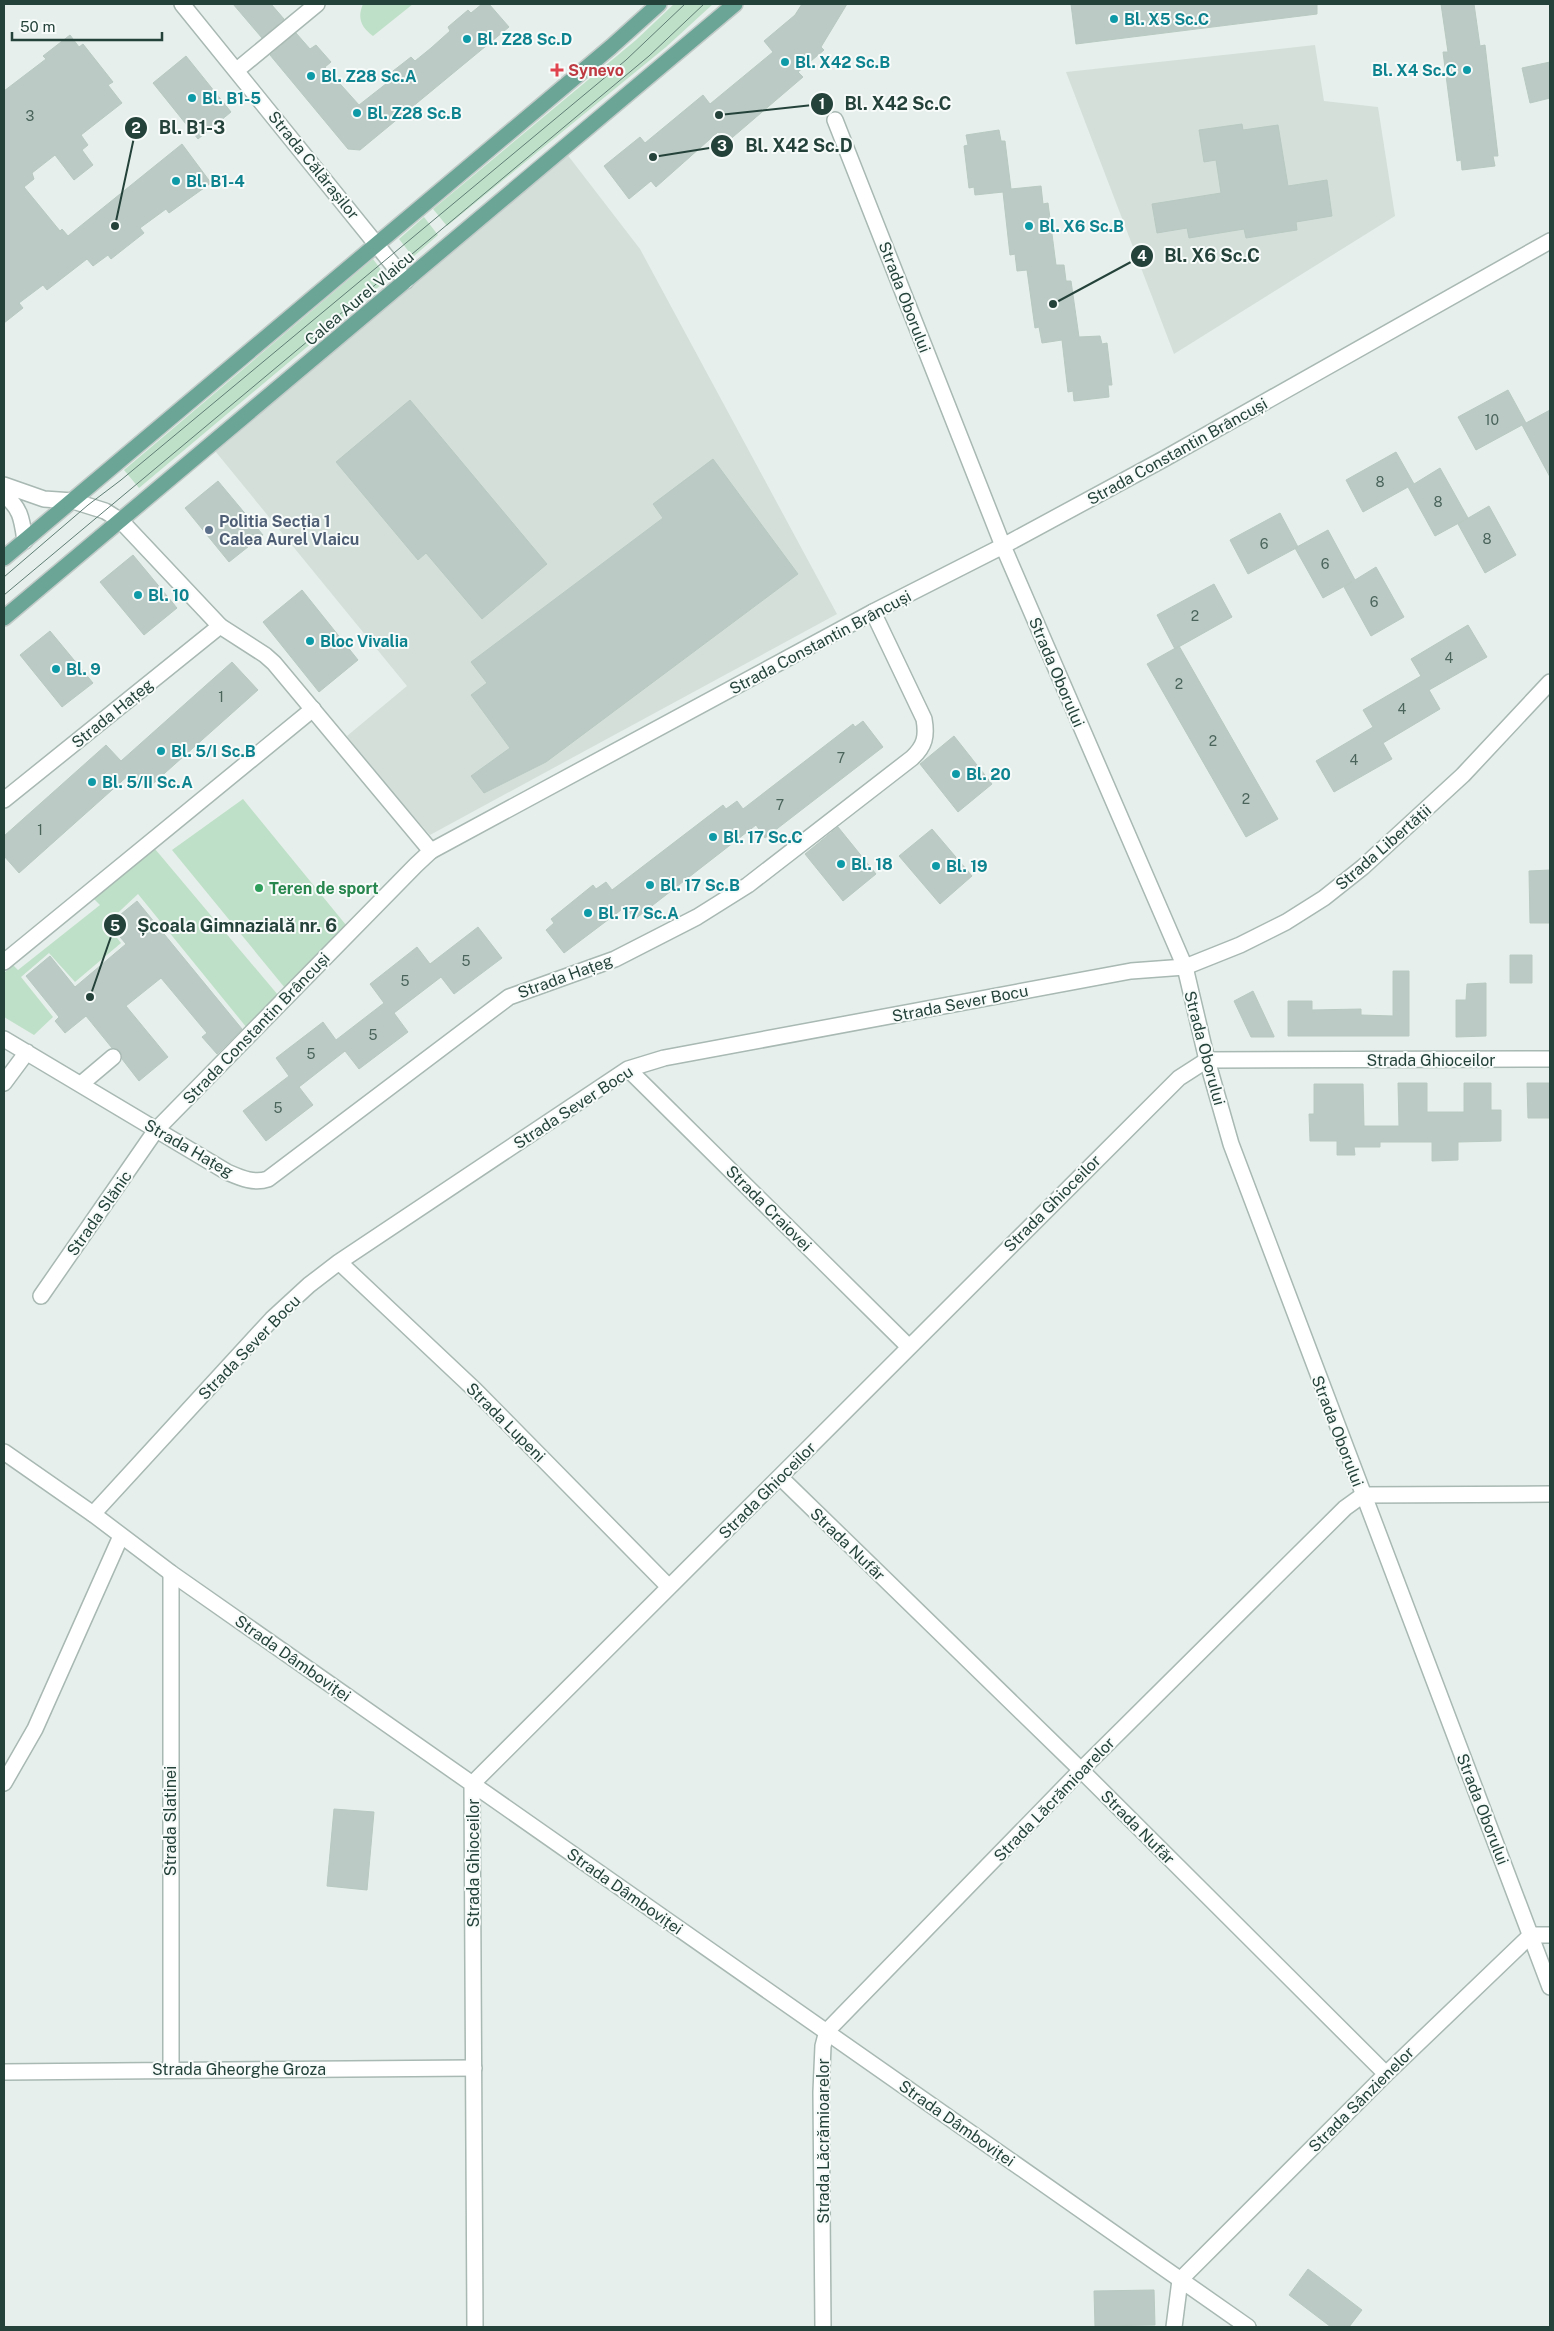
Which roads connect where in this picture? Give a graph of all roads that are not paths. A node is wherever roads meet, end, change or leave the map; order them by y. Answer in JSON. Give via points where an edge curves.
{"nodes":[{"id":1,"x":182,"y":4,"type":"edge"},
{"id":2,"x":317,"y":4,"type":"edge"},
{"id":3,"x":659,"y":4,"type":"edge"},
{"id":4,"x":734,"y":4,"type":"edge"},
{"id":5,"x":237,"y":70,"type":"junction"},
{"id":6,"x":835,"y":120,"type":"dead end"},
{"id":7,"x":1550,"y":242,"type":"edge"},
{"id":8,"x":376,"y":243,"type":"junction"},
{"id":9,"x":406,"y":281,"type":"junction"},
{"id":10,"x":4,"y":485,"type":"edge"},
{"id":11,"x":4,"y":495,"type":"edge"},
{"id":12,"x":73,"y":501,"type":"junction"},
{"id":13,"x":121,"y":521,"type":"junction"},
{"id":14,"x":25,"y":541,"type":"junction"},
{"id":15,"x":1003,"y":546,"type":"junction"},
{"id":16,"x":4,"y":558,"type":"edge"},
{"id":17,"x":873,"y":612,"type":"junction"},
{"id":18,"x":4,"y":618,"type":"edge"},
{"id":19,"x":220,"y":626,"type":"junction"},
{"id":20,"x":1550,"y":682,"type":"edge"},
{"id":21,"x":313,"y":709,"type":"junction"},
{"id":22,"x":4,"y":800,"type":"edge"},
{"id":23,"x":431,"y":851,"type":"junction"},
{"id":24,"x":4,"y":962,"type":"edge"},
{"id":25,"x":1185,"y":968,"type":"junction"},
{"id":26,"x":4,"y":1039,"type":"edge"},
{"id":27,"x":26,"y":1052,"type":"junction"},
{"id":28,"x":113,"y":1057,"type":"dead end"},
{"id":29,"x":1206,"y":1060,"type":"junction"},
{"id":30,"x":1550,"y":1060,"type":"edge"},
{"id":31,"x":628,"y":1070,"type":"junction"},
{"id":32,"x":4,"y":1083,"type":"edge"},
{"id":33,"x":81,"y":1084,"type":"junction"},
{"id":34,"x":156,"y":1130,"type":"junction"},
{"id":35,"x":339,"y":1262,"type":"junction"},
{"id":36,"x":41,"y":1296,"type":"dead end"},
{"id":37,"x":909,"y":1347,"type":"junction"},
{"id":38,"x":4,"y":1452,"type":"edge"},
{"id":39,"x":780,"y":1477,"type":"junction"},
{"id":40,"x":1550,"y":1494,"type":"edge"},
{"id":41,"x":1363,"y":1495,"type":"junction"},
{"id":42,"x":93,"y":1514,"type":"junction"},
{"id":43,"x":121,"y":1536,"type":"junction"},
{"id":44,"x":171,"y":1573,"type":"junction"},
{"id":45,"x":669,"y":1587,"type":"junction"},
{"id":46,"x":1081,"y":1770,"type":"junction"},
{"id":47,"x":4,"y":1783,"type":"edge"},
{"id":48,"x":472,"y":1784,"type":"junction"},
{"id":49,"x":1531,"y":1935,"type":"junction"},
{"id":50,"x":1550,"y":1935,"type":"edge"},
{"id":51,"x":1550,"y":1987,"type":"edge"},
{"id":52,"x":827,"y":2031,"type":"junction"},
{"id":53,"x":474,"y":2068,"type":"junction"},
{"id":54,"x":171,"y":2070,"type":"junction"},
{"id":55,"x":4,"y":2072,"type":"edge"},
{"id":56,"x":1386,"y":2074,"type":"junction"},
{"id":57,"x":1180,"y":2280,"type":"junction"},
{"id":58,"x":475,"y":2327,"type":"edge"},
{"id":59,"x":823,"y":2327,"type":"edge"},
{"id":60,"x":1174,"y":2327,"type":"edge"},
{"id":61,"x":1248,"y":2327,"type":"edge"}],
"edges":[{"from":1,"to":5,"type":"street","name":"Strada Călărașilor"},
{"from":2,"to":5,"type":"street"},
{"from":3,"to":8,"type":"main road","name":"Calea Aurel Vlaicu","via":[[612,47]]},
{"from":4,"to":9,"type":"main road","name":"Calea Aurel Vlaicu"},
{"from":5,"to":8,"type":"street","name":"Strada Călărașilor"},
{"from":6,"to":15,"type":"street","name":"Strada Oborului"},
{"from":7,"to":15,"type":"street","name":"Strada Constantin Brâncuși"},
{"from":8,"to":9,"type":"street","name":"Strada Călărașilor"},
{"from":8,"to":12,"type":"main road","name":"Calea Aurel Vlaicu"},
{"from":9,"to":13,"type":"main road","name":"Calea Aurel Vlaicu"},
{"from":10,"to":12,"type":"street","via":[[44,499]]},
{"from":11,"to":14,"type":"street","via":[[20,512]]},
{"from":12,"to":13,"type":"street","via":[[105,511]]},
{"from":12,"to":14,"type":"main road","name":"Calea Aurel Vlaicu"},
{"from":13,"to":18,"type":"main road","name":"Calea Aurel Vlaicu"},
{"from":13,"to":19,"type":"street"},
{"from":14,"to":16,"type":"main road","name":"Calea Aurel Vlaicu"},
{"from":15,"to":17,"type":"street","name":"Strada Constantin Brâncuși"},
{"from":15,"to":25,"type":"street","name":"Strada Oborului"},
{"from":17,"to":23,"type":"street","name":"Strada Constantin Brâncuși"},
{"from":17,"to":34,"type":"street","name":"Strada Hațeg","via":[[924,719],[924,742],[912,758],[748,885],[697,917],[615,959],[509,997],[268,1179],[260,1182],[242,1178]]},
{"from":19,"to":21,"type":"street","via":[[265,655]]},
{"from":19,"to":22,"type":"street","name":"Strada Hațeg"},
{"from":20,"to":25,"type":"street","name":"Strada Libertății","via":[[1463,775],[1378,854],[1324,898],[1278,926]]},
{"from":21,"to":23,"type":"street"},
{"from":21,"to":24,"type":"street"},
{"from":23,"to":34,"type":"street","name":"Strada Constantin Brâncuși"},
{"from":25,"to":29,"type":"street","name":"Strada Oborului"},
{"from":25,"to":31,"type":"street","name":"Strada Sever Bocu","via":[[1131,971],[664,1058]]},
{"from":26,"to":27,"type":"street","name":"Strada Hațeg"},
{"from":27,"to":32,"type":"street"},
{"from":27,"to":33,"type":"street","name":"Strada Hațeg"},
{"from":28,"to":33,"type":"street"},
{"from":29,"to":30,"type":"street","name":"Strada Ghioceilor"},
{"from":29,"to":37,"type":"street","name":"Strada Ghioceilor","via":[[1178,1078],[1154,1101]]},
{"from":29,"to":41,"type":"street","name":"Strada Oborului","via":[[1231,1144]]},
{"from":31,"to":35,"type":"street","name":"Strada Sever Bocu"},
{"from":31,"to":37,"type":"street","name":"Strada Craiovei"},
{"from":33,"to":34,"type":"street","name":"Strada Hațeg"},
{"from":34,"to":36,"type":"street","name":"Strada Slănic"},
{"from":35,"to":42,"type":"street","name":"Strada Sever Bocu","via":[[272,1319]]},
{"from":35,"to":45,"type":"street","name":"Strada Lupeni","via":[[475,1390]]},
{"from":37,"to":39,"type":"street","name":"Strada Ghioceilor"},
{"from":38,"to":42,"type":"street","name":"Strada Dâmboviței"},
{"from":39,"to":45,"type":"street","name":"Strada Ghioceilor"},
{"from":39,"to":46,"type":"street","name":"Strada Nufăr"},
{"from":40,"to":41,"type":"street"},
{"from":41,"to":46,"type":"street","name":"Strada Lăcrămioarelor","via":[[1330,1520]]},
{"from":41,"to":49,"type":"street","name":"Strada Oborului"},
{"from":42,"to":43,"type":"street","name":"Strada Dâmboviței"},
{"from":43,"to":44,"type":"street","name":"Strada Dâmboviței"},
{"from":43,"to":47,"type":"street","via":[[35,1729]]},
{"from":44,"to":48,"type":"street","name":"Strada Dâmboviței"},
{"from":44,"to":54,"type":"street","name":"Strada Slatinei"},
{"from":45,"to":48,"type":"street","name":"Strada Ghioceilor"},
{"from":46,"to":52,"type":"street","name":"Strada Lăcrămioarelor"},
{"from":46,"to":56,"type":"street","name":"Strada Nufăr"},
{"from":48,"to":52,"type":"street","name":"Strada Dâmboviței"},
{"from":48,"to":53,"type":"street","name":"Strada Ghioceilor"},
{"from":49,"to":50,"type":"street"},
{"from":49,"to":51,"type":"street","name":"Strada Oborului"},
{"from":49,"to":56,"type":"street","name":"Strada Sânzienelor"},
{"from":52,"to":57,"type":"street","name":"Strada Dâmboviței"},
{"from":52,"to":59,"type":"street","name":"Strada Lăcrămioarelor","via":[[823,2046],[821,2092]]},
{"from":53,"to":54,"type":"street","name":"Strada Gheorghe Groza"},
{"from":53,"to":58,"type":"street","name":"Strada Ghioceilor"},
{"from":54,"to":55,"type":"street","name":"Strada Gheorghe Groza"},
{"from":56,"to":57,"type":"street","name":"Strada Sânzienelor"},
{"from":57,"to":60,"type":"street"},
{"from":57,"to":61,"type":"street","name":"Strada Dâmboviței"}]}
